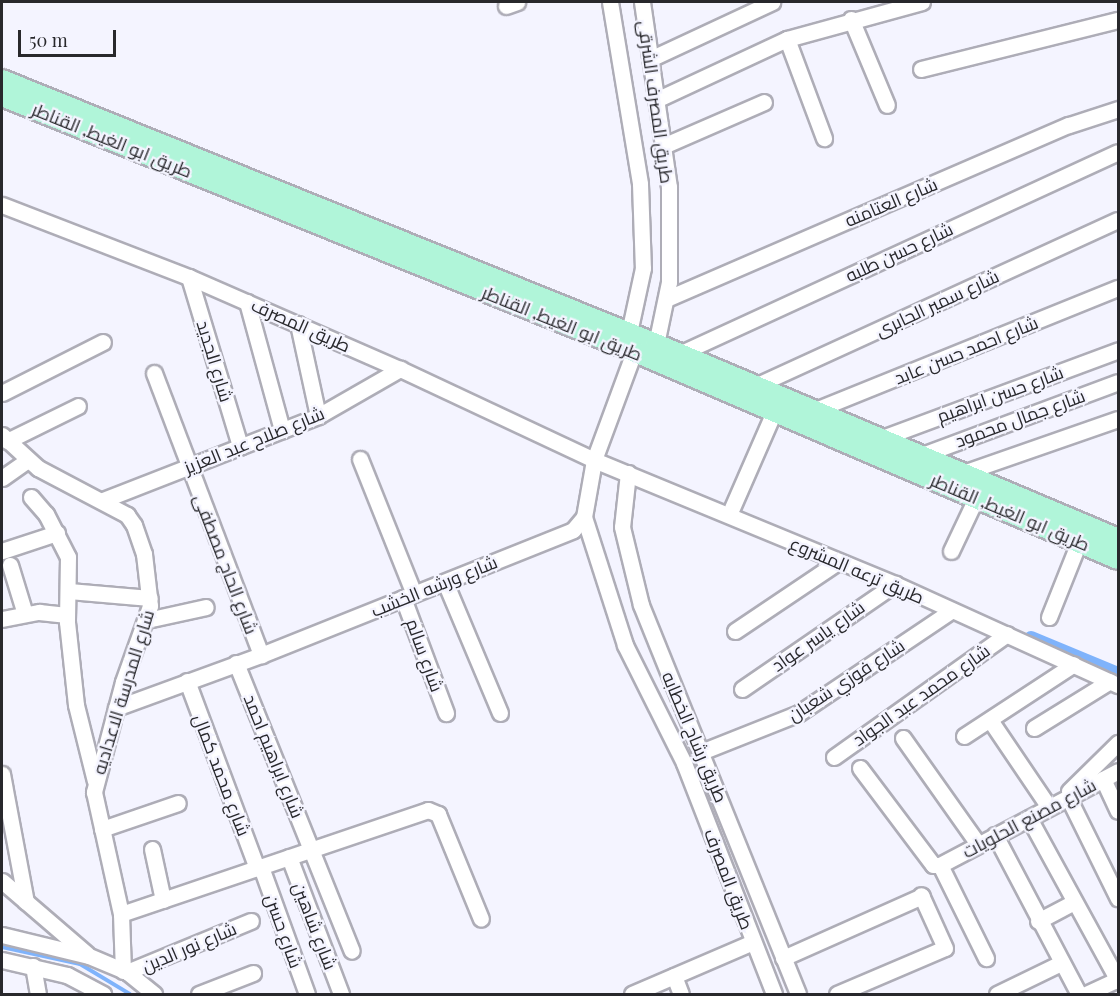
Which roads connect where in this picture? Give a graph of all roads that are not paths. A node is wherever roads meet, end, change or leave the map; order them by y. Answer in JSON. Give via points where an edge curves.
{"nodes":[{"id":1,"x":610,"y":2,"type":"edge"},
{"id":2,"x":642,"y":2,"type":"edge"},
{"id":3,"x":772,"y":2,"type":"edge"},
{"id":4,"x":922,"y":2,"type":"edge"},
{"id":5,"x":850,"y":19,"type":"junction"},
{"id":6,"x":1119,"y":20,"type":"edge"},
{"id":7,"x":787,"y":39,"type":"junction"},
{"id":8,"x":650,"y":59,"type":"junction"},
{"id":9,"x":921,"y":69,"type":"dead end"},
{"id":10,"x":2,"y":80,"type":"edge"},
{"id":11,"x":2,"y":96,"type":"edge"},
{"id":12,"x":656,"y":100,"type":"junction"},
{"id":13,"x":765,"y":102,"type":"dead end"},
{"id":14,"x":887,"y":105,"type":"dead end"},
{"id":15,"x":1119,"y":109,"type":"edge"},
{"id":16,"x":824,"y":138,"type":"dead end"},
{"id":17,"x":663,"y":146,"type":"junction"},
{"id":18,"x":1119,"y":152,"type":"edge"},
{"id":19,"x":2,"y":205,"type":"edge"},
{"id":20,"x":1119,"y":220,"type":"edge"},
{"id":21,"x":189,"y":277,"type":"junction"},
{"id":22,"x":1119,"y":288,"type":"edge"},
{"id":23,"x":666,"y":299,"type":"junction"},
{"id":24,"x":247,"y":302,"type":"junction"},
{"id":25,"x":298,"y":324,"type":"junction"},
{"id":26,"x":103,"y":342,"type":"dead end"},
{"id":27,"x":632,"y":342,"type":"junction"},
{"id":28,"x":656,"y":344,"type":"junction"},
{"id":29,"x":1119,"y":350,"type":"edge"},
{"id":30,"x":680,"y":354,"type":"junction"},
{"id":31,"x":400,"y":369,"type":"junction"},
{"id":32,"x":154,"y":373,"type":"dead end"},
{"id":33,"x":1119,"y":382,"type":"edge"},
{"id":34,"x":755,"y":386,"type":"junction"},
{"id":35,"x":2,"y":393,"type":"edge"},
{"id":36,"x":78,"y":406,"type":"dead end"},
{"id":37,"x":813,"y":411,"type":"junction"},
{"id":38,"x":774,"y":412,"type":"junction"},
{"id":39,"x":318,"y":416,"type":"junction"},
{"id":40,"x":1119,"y":418,"type":"edge"},
{"id":41,"x":282,"y":430,"type":"junction"},
{"id":42,"x":4,"y":438,"type":"edge"},
{"id":43,"x":882,"y":438,"type":"junction"},
{"id":44,"x":240,"y":446,"type":"junction"},
{"id":45,"x":922,"y":455,"type":"junction"},
{"id":46,"x":360,"y":459,"type":"dead end"},
{"id":47,"x":27,"y":460,"type":"junction"},
{"id":48,"x":594,"y":460,"type":"junction"},
{"id":49,"x":189,"y":466,"type":"junction"},
{"id":50,"x":628,"y":473,"type":"junction"},
{"id":51,"x":964,"y":473,"type":"junction"},
{"id":52,"x":2,"y":478,"type":"edge"},
{"id":53,"x":939,"y":482,"type":"junction"},
{"id":54,"x":31,"y":497,"type":"dead end"},
{"id":55,"x":976,"y":498,"type":"junction"},
{"id":56,"x":102,"y":500,"type":"junction"},
{"id":57,"x":732,"y":508,"type":"dead end"},
{"id":58,"x":584,"y":517,"type":"junction"},
{"id":59,"x":57,"y":533,"type":"junction"},
{"id":60,"x":1119,"y":539,"type":"edge"},
{"id":61,"x":1079,"y":542,"type":"junction"},
{"id":62,"x":2,"y":551,"type":"edge"},
{"id":63,"x":951,"y":551,"type":"dead end"},
{"id":64,"x":1119,"y":559,"type":"edge"},
{"id":65,"x":839,"y":561,"type":"junction"},
{"id":66,"x":10,"y":564,"type":"dead end"},
{"id":67,"x":633,"y":580,"type":"junction"},
{"id":68,"x":445,"y":582,"type":"junction"},
{"id":69,"x":895,"y":584,"type":"junction"},
{"id":70,"x":606,"y":587,"type":"junction"},
{"id":71,"x":69,"y":591,"type":"junction"},
{"id":72,"x":408,"y":596,"type":"junction"},
{"id":73,"x":150,"y":598,"type":"junction"},
{"id":74,"x":206,"y":607,"type":"dead end"},
{"id":75,"x":952,"y":610,"type":"junction"},
{"id":76,"x":25,"y":614,"type":"junction"},
{"id":77,"x":67,"y":615,"type":"junction"},
{"id":78,"x":1049,"y":617,"type":"dead end"},
{"id":79,"x":2,"y":619,"type":"edge"},
{"id":80,"x":147,"y":620,"type":"junction"},
{"id":81,"x":735,"y":631,"type":"dead end"},
{"id":82,"x":1007,"y":634,"type":"junction"},
{"id":83,"x":261,"y":654,"type":"junction"},
{"id":84,"x":237,"y":663,"type":"junction"},
{"id":85,"x":1074,"y":664,"type":"junction"},
{"id":86,"x":187,"y":681,"type":"junction"},
{"id":87,"x":1114,"y":683,"type":"edge"},
{"id":88,"x":742,"y":689,"type":"dead end"},
{"id":89,"x":116,"y":708,"type":"junction"},
{"id":90,"x":500,"y":712,"type":"dead end"},
{"id":91,"x":446,"y":713,"type":"dead end"},
{"id":92,"x":990,"y":720,"type":"junction"},
{"id":93,"x":1034,"y":728,"type":"dead end"},
{"id":94,"x":964,"y":736,"type":"dead end"},
{"id":95,"x":903,"y":738,"type":"dead end"},
{"id":96,"x":1119,"y":743,"type":"edge"},
{"id":97,"x":701,"y":752,"type":"junction"},
{"id":98,"x":834,"y":757,"type":"dead end"},
{"id":99,"x":861,"y":768,"type":"dead end"},
{"id":100,"x":1119,"y":771,"type":"edge"},
{"id":101,"x":2,"y":774,"type":"edge"},
{"id":102,"x":1103,"y":779,"type":"junction"},
{"id":103,"x":95,"y":781,"type":"junction"},
{"id":104,"x":1058,"y":802,"type":"junction"},
{"id":105,"x":178,"y":803,"type":"dead end"},
{"id":106,"x":1119,"y":811,"type":"edge"},
{"id":107,"x":1029,"y":818,"type":"junction"},
{"id":108,"x":102,"y":829,"type":"junction"},
{"id":109,"x":995,"y":835,"type":"junction"},
{"id":110,"x":978,"y":844,"type":"junction"},
{"id":111,"x":152,"y":849,"type":"dead end"},
{"id":112,"x":312,"y":849,"type":"junction"},
{"id":113,"x":289,"y":857,"type":"junction"},
{"id":114,"x":744,"y":858,"type":"junction"},
{"id":115,"x":940,"y":865,"type":"junction"},
{"id":116,"x":724,"y":866,"type":"junction"},
{"id":117,"x":259,"y":867,"type":"junction"},
{"id":118,"x":2,"y":881,"type":"edge"},
{"id":119,"x":1119,"y":898,"type":"edge"},
{"id":120,"x":163,"y":900,"type":"junction"},
{"id":121,"x":26,"y":902,"type":"junction"},
{"id":122,"x":1074,"y":902,"type":"junction"},
{"id":123,"x":121,"y":914,"type":"junction"},
{"id":124,"x":481,"y":919,"type":"dead end"},
{"id":125,"x":251,"y":921,"type":"dead end"},
{"id":126,"x":1038,"y":921,"type":"junction"},
{"id":127,"x":2,"y":935,"type":"edge"},
{"id":128,"x":753,"y":942,"type":"junction"},
{"id":129,"x":352,"y":951,"type":"dead end"},
{"id":130,"x":89,"y":956,"type":"junction"},
{"id":131,"x":783,"y":958,"type":"junction"},
{"id":132,"x":986,"y":958,"type":"dead end"},
{"id":133,"x":2,"y":960,"type":"edge"},
{"id":134,"x":1061,"y":963,"type":"junction"},
{"id":135,"x":33,"y":966,"type":"junction"},
{"id":136,"x":125,"y":971,"type":"junction"},
{"id":137,"x":253,"y":973,"type":"dead end"},
{"id":138,"x":674,"y":976,"type":"junction"},
{"id":139,"x":1020,"y":990,"type":"edge"},
{"id":140,"x":796,"y":991,"type":"edge"},
{"id":141,"x":38,"y":994,"type":"edge"},
{"id":142,"x":103,"y":994,"type":"edge"},
{"id":143,"x":154,"y":994,"type":"edge"},
{"id":144,"x":199,"y":994,"type":"edge"},
{"id":145,"x":308,"y":994,"type":"edge"},
{"id":146,"x":341,"y":994,"type":"edge"},
{"id":147,"x":632,"y":994,"type":"edge"},
{"id":148,"x":681,"y":994,"type":"edge"},
{"id":149,"x":775,"y":994,"type":"edge"},
{"id":150,"x":837,"y":994,"type":"edge"},
{"id":151,"x":997,"y":994,"type":"edge"},
{"id":152,"x":1079,"y":994,"type":"edge"},
{"id":153,"x":1086,"y":994,"type":"edge"}],
"edges":[{"from":1,"to":27,"type":"street","name":"طريق المصرف الشرقى","via":[[639,183],[643,268]]},
{"from":2,"to":8,"type":"street","name":"طريق المصرف الشرقى"},
{"from":3,"to":8,"type":"street"},
{"from":4,"to":5,"type":"street"},
{"from":5,"to":7,"type":"street"},
{"from":5,"to":14,"type":"street"},
{"from":6,"to":9,"type":"street"},
{"from":7,"to":12,"type":"street"},
{"from":7,"to":16,"type":"street"},
{"from":8,"to":12,"type":"street","name":"طريق المصرف الشرقى"},
{"from":10,"to":27,"type":"main road","name":"طريق ابو الغيط, القناطر"},
{"from":11,"to":27,"type":"main road","name":"طريق ابو الغيط, القناطر"},
{"from":12,"to":17,"type":"street","name":"طريق المصرف الشرقى"},
{"from":13,"to":17,"type":"street"},
{"from":15,"to":23,"type":"street","name":"شارع العتامنه","via":[[1069,125]]},
{"from":17,"to":23,"type":"street","name":"طريق المصرف الشرقى","via":[[669,187]]},
{"from":18,"to":30,"type":"street","name":"شارع حسن طلبه"},
{"from":19,"to":21,"type":"street","name":"طريق المصرف"},
{"from":20,"to":34,"type":"street","name":"شارع سمير الجابرى"},
{"from":21,"to":24,"type":"street","name":"طريق المصرف"},
{"from":21,"to":44,"type":"street","name":"شارع الجديد"},
{"from":22,"to":37,"type":"street","name":"شارع احمد حسن عابد"},
{"from":23,"to":28,"type":"street","name":"طريق المصرف الشرقى"},
{"from":24,"to":25,"type":"street","name":"طريق المصرف"},
{"from":24,"to":41,"type":"street"},
{"from":25,"to":31,"type":"street","name":"طريق المصرف"},
{"from":25,"to":39,"type":"street"},
{"from":26,"to":35,"type":"street"},
{"from":27,"to":28,"type":"main road","name":"طريق ابو الغيط, القناطر"},
{"from":27,"to":38,"type":"main road","name":"طريق ابو الغيط, القناطر"},
{"from":27,"to":48,"type":"street"},
{"from":28,"to":30,"type":"main road","name":"طريق ابو الغيط, القناطر"},
{"from":29,"to":43,"type":"street","name":"شارع حسن ابراهيم"},
{"from":30,"to":34,"type":"main road","name":"طريق ابو الغيط, القناطر"},
{"from":31,"to":39,"type":"street","name":"شارع صلاح عبد العزيز"},
{"from":31,"to":48,"type":"street","name":"طريق المصرف"},
{"from":32,"to":49,"type":"street","name":"شارع الحاج مصطفى"},
{"from":33,"to":45,"type":"street","name":"شارع جمال محمود"},
{"from":34,"to":37,"type":"main road","name":"طريق ابو الغيط, القناطر"},
{"from":36,"to":42,"type":"street"},
{"from":37,"to":43,"type":"main road","name":"طريق ابو الغيط, القناطر"},
{"from":38,"to":53,"type":"main road","name":"طريق ابو الغيط, القناطر"},
{"from":38,"to":57,"type":"street"},
{"from":39,"to":41,"type":"street","name":"شارع صلاح عبد العزيز"},
{"from":40,"to":51,"type":"street"},
{"from":41,"to":44,"type":"street","name":"شارع صلاح عبد العزيز"},
{"from":42,"to":47,"type":"street","name":"شارع المدرسة الاعداديه"},
{"from":43,"to":45,"type":"main road","name":"طريق ابو الغيط, القناطر"},
{"from":44,"to":49,"type":"street","name":"شارع صلاح عبد العزيز"},
{"from":45,"to":51,"type":"main road","name":"طريق ابو الغيط, القناطر"},
{"from":46,"to":72,"type":"street","name":"شارع سالم"},
{"from":47,"to":52,"type":"street"},
{"from":47,"to":56,"type":"street","name":"شارع المدرسة الاعداديه"},
{"from":48,"to":50,"type":"street","name":"طريق ترعه المشروع"},
{"from":48,"to":58,"type":"street"},
{"from":49,"to":56,"type":"street","name":"شارع صلاح عبد العزيز"},
{"from":49,"to":83,"type":"street","name":"شارع الحاج مصطفى"},
{"from":50,"to":65,"type":"street","name":"طريق ترعه المشروع"},
{"from":50,"to":67,"type":"street","name":"طريق رشاح الخطابه","via":[[622,527]]},
{"from":51,"to":53,"type":"street"},
{"from":51,"to":60,"type":"main road","name":"طريق ابو الغيط, القناطر"},
{"from":53,"to":55,"type":"main road","name":"طريق ابو الغيط, القناطر"},
{"from":54,"to":59,"type":"street"},
{"from":55,"to":61,"type":"main road","name":"طريق ابو الغيط, القناطر"},
{"from":55,"to":63,"type":"street"},
{"from":56,"to":73,"type":"street","name":"شارع المدرسة الاعداديه","via":[[134,525],[144,554]]},
{"from":58,"to":68,"type":"street","name":"شارع ورشه الخشب","via":[[563,534]]},
{"from":58,"to":70,"type":"street","name":"طريق المصرف"},
{"from":59,"to":62,"type":"street"},
{"from":59,"to":71,"type":"street","via":[[68,557]]},
{"from":61,"to":64,"type":"main road","name":"طريق ابو الغيط, القناطر"},
{"from":61,"to":78,"type":"street"},
{"from":65,"to":69,"type":"street","name":"طريق ترعه المشروع"},
{"from":65,"to":81,"type":"street"},
{"from":66,"to":76,"type":"street"},
{"from":67,"to":70,"type":"street"},
{"from":67,"to":97,"type":"street","name":"طريق رشاح الخطابه"},
{"from":68,"to":72,"type":"street","name":"شارع ورشه الخشب"},
{"from":68,"to":90,"type":"street"},
{"from":69,"to":75,"type":"street","name":"طريق ترعه المشروع"},
{"from":69,"to":88,"type":"street","name":"شارع ياسر عواد"},
{"from":70,"to":116,"type":"street","name":"طريق المصرف","via":[[625,645],[684,763]]},
{"from":71,"to":73,"type":"street"},
{"from":71,"to":77,"type":"street"},
{"from":72,"to":83,"type":"street","name":"شارع ورشه الخشب"},
{"from":72,"to":91,"type":"street","name":"شارع سالم"},
{"from":73,"to":80,"type":"street","name":"شارع المدرسة الاعداديه"},
{"from":74,"to":80,"type":"street"},
{"from":75,"to":82,"type":"street","name":"طريق ترعه المشروع"},
{"from":75,"to":97,"type":"street","name":"شارع فوزي شعبان","via":[[799,713]]},
{"from":76,"to":77,"type":"street","via":[[53,611]]},
{"from":76,"to":79,"type":"street"},
{"from":77,"to":103,"type":"street","via":[[76,705]]},
{"from":80,"to":89,"type":"street","name":"شارع المدرسة الاعداديه"},
{"from":82,"to":85,"type":"street","name":"طريق ترعه المشروع"},
{"from":82,"to":98,"type":"street","name":"شارع محمد عبد الجواد"},
{"from":83,"to":84,"type":"street","name":"شارع ورشه الخشب"},
{"from":84,"to":86,"type":"street","name":"شارع ورشه الخشب"},
{"from":84,"to":112,"type":"street","name":"شارع ابراهيم احمد"},
{"from":85,"to":87,"type":"street","name":"طريق ترعه المشروع"},
{"from":85,"to":92,"type":"street"},
{"from":86,"to":89,"type":"street","name":"شارع ورشه الخشب"},
{"from":86,"to":117,"type":"street","name":"شارع محمد كمال"},
{"from":87,"to":93,"type":"street"},
{"from":89,"to":103,"type":"street","name":"شارع المدرسة الاعداديه"},
{"from":92,"to":94,"type":"street"},
{"from":92,"to":104,"type":"street"},
{"from":95,"to":110,"type":"street"},
{"from":96,"to":104,"type":"street"},
{"from":97,"to":114,"type":"street","name":"طريق رشاح الخطابه"},
{"from":99,"to":115,"type":"street","via":[[933,865]]},
{"from":100,"to":102,"type":"street","name":"شارع مصنع الحلويات"},
{"from":101,"to":121,"type":"street"},
{"from":102,"to":104,"type":"street","name":"شارع مصنع الحلويات"},
{"from":102,"to":106,"type":"street"},
{"from":103,"to":108,"type":"street","name":"شارع المدرسة الاعداديه"},
{"from":104,"to":107,"type":"street","name":"شارع مصنع الحلويات"},
{"from":104,"to":119,"type":"street"},
{"from":105,"to":108,"type":"street"},
{"from":107,"to":109,"type":"street","name":"شارع مصنع الحلويات"},
{"from":107,"to":122,"type":"street"},
{"from":108,"to":123,"type":"street","name":"شارع المدرسة الاعداديه"},
{"from":109,"to":110,"type":"street","name":"شارع مصنع الحلويات"},
{"from":109,"to":126,"type":"street"},
{"from":110,"to":115,"type":"street","name":"شارع مصنع الحلويات"},
{"from":111,"to":120,"type":"street"},
{"from":112,"to":113,"type":"street"},
{"from":112,"to":124,"type":"street","via":[[428,810],[438,814]]},
{"from":112,"to":129,"type":"street","name":"شارع ابراهيم احمد"},
{"from":113,"to":117,"type":"street"},
{"from":113,"to":146,"type":"street","name":"شارع شاهين"},
{"from":114,"to":116,"type":"street"},
{"from":114,"to":131,"type":"street","name":"طريق رشاح الخطابه"},
{"from":115,"to":132,"type":"street"},
{"from":116,"to":128,"type":"street","name":"طريق المصرف"},
{"from":117,"to":120,"type":"street"},
{"from":117,"to":145,"type":"street","name":"شارع حسن"},
{"from":118,"to":121,"type":"street"},
{"from":120,"to":123,"type":"street"},
{"from":121,"to":130,"type":"street"},
{"from":122,"to":126,"type":"street"},
{"from":122,"to":153,"type":"street","via":[[1115,978]]},
{"from":123,"to":136,"type":"street","name":"شارع المدرسة الاعداديه"},
{"from":125,"to":136,"type":"street","name":"شارع نور الدين"},
{"from":126,"to":134,"type":"street"},
{"from":127,"to":130,"type":"street"},
{"from":128,"to":138,"type":"street"},
{"from":128,"to":149,"type":"street","name":"طريق المصرف"},
{"from":130,"to":136,"type":"street"},
{"from":131,"to":140,"type":"street","name":"طريق رشاح الخطابه"},
{"from":131,"to":150,"type":"street","via":[[922,896],[945,948]]},
{"from":133,"to":135,"type":"street"},
{"from":134,"to":139,"type":"street"},
{"from":134,"to":152,"type":"street"},
{"from":135,"to":141,"type":"street"},
{"from":135,"to":142,"type":"street","via":[[85,981]]},
{"from":136,"to":143,"type":"street"},
{"from":137,"to":144,"type":"street"},
{"from":138,"to":147,"type":"street"},
{"from":138,"to":148,"type":"street"},
{"from":139,"to":151,"type":"street"},
{"from":140,"to":149,"type":"street"}]}
